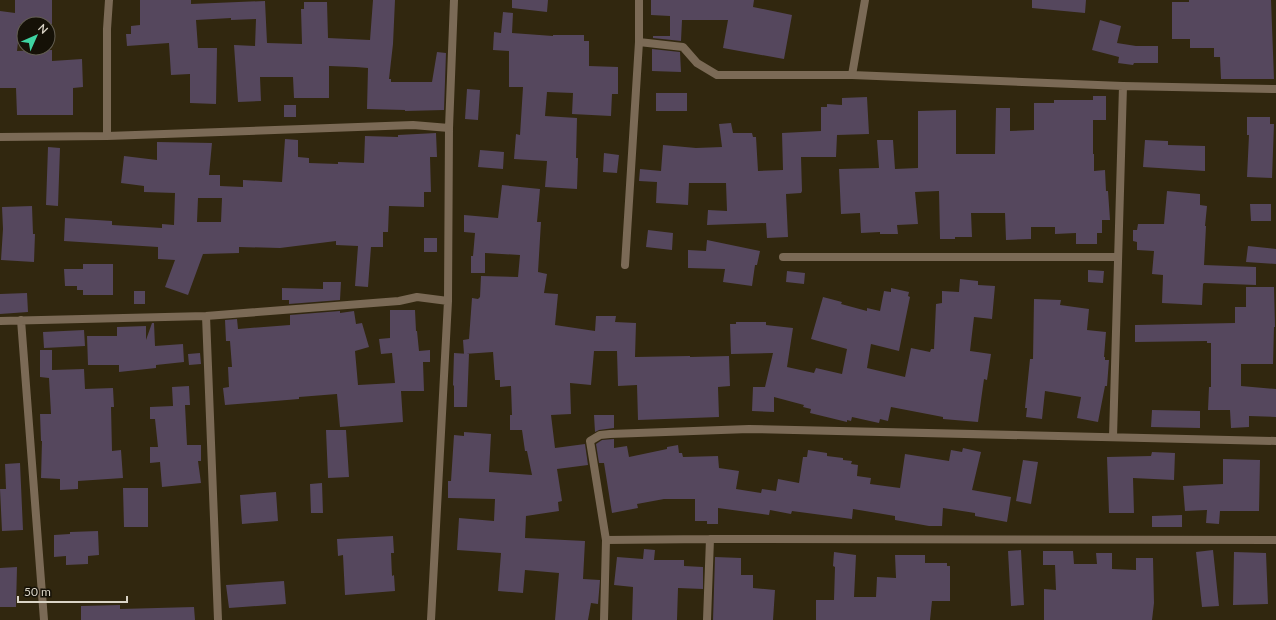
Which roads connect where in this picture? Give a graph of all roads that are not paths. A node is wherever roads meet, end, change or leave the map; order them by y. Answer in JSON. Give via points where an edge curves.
{"nodes":[{"id":1,"x":109,"y":0,"type":"edge"},
{"id":2,"x":454,"y":0,"type":"edge"},
{"id":3,"x":639,"y":0,"type":"edge"},
{"id":4,"x":865,"y":0,"type":"edge"},
{"id":5,"x":639,"y":42,"type":"junction"},
{"id":6,"x":852,"y":74,"type":"junction"},
{"id":7,"x":1123,"y":86,"type":"junction"},
{"id":8,"x":1276,"y":89,"type":"edge"},
{"id":9,"x":449,"y":128,"type":"junction"},
{"id":10,"x":107,"y":136,"type":"junction"},
{"id":11,"x":0,"y":137,"type":"edge"},
{"id":12,"x":782,"y":257,"type":"dead end"},
{"id":13,"x":1118,"y":257,"type":"junction"},
{"id":14,"x":625,"y":265,"type":"dead end"},
{"id":15,"x":448,"y":301,"type":"junction"},
{"id":16,"x":206,"y":316,"type":"junction"},
{"id":17,"x":21,"y":320,"type":"junction"},
{"id":18,"x":0,"y":321,"type":"edge"},
{"id":19,"x":1113,"y":437,"type":"junction"},
{"id":20,"x":1276,"y":441,"type":"edge"},
{"id":21,"x":710,"y":539,"type":"junction"},
{"id":22,"x":606,"y":540,"type":"junction"},
{"id":23,"x":1276,"y":540,"type":"edge"},
{"id":24,"x":44,"y":620,"type":"edge"},
{"id":25,"x":218,"y":620,"type":"edge"},
{"id":26,"x":431,"y":620,"type":"edge"},
{"id":27,"x":604,"y":620,"type":"edge"},
{"id":28,"x":707,"y":620,"type":"edge"}],
"edges":[{"from":1,"to":10,"type":"street"},
{"from":2,"to":9,"type":"street"},
{"from":3,"to":5,"type":"street"},
{"from":4,"to":6,"type":"street"},
{"from":5,"to":6,"type":"street","via":[[683,47],[697,63],[718,74]]},
{"from":5,"to":14,"type":"street"},
{"from":6,"to":7,"type":"street"},
{"from":7,"to":8,"type":"street"},
{"from":7,"to":13,"type":"street"},
{"from":9,"to":10,"type":"street","via":[[413,125]]},
{"from":9,"to":15,"type":"street"},
{"from":10,"to":11,"type":"street"},
{"from":12,"to":13,"type":"street"},
{"from":13,"to":19,"type":"street"},
{"from":15,"to":16,"type":"street","via":[[417,297],[399,301]]},
{"from":15,"to":26,"type":"street"},
{"from":16,"to":17,"type":"street"},
{"from":16,"to":25,"type":"street"},
{"from":17,"to":18,"type":"street"},
{"from":17,"to":24,"type":"street"},
{"from":19,"to":20,"type":"street"},
{"from":19,"to":22,"type":"street","via":[[749,429],[600,435],[590,441]]},
{"from":21,"to":22,"type":"street"},
{"from":21,"to":23,"type":"street"},
{"from":21,"to":28,"type":"street"},
{"from":22,"to":27,"type":"street"}]}
